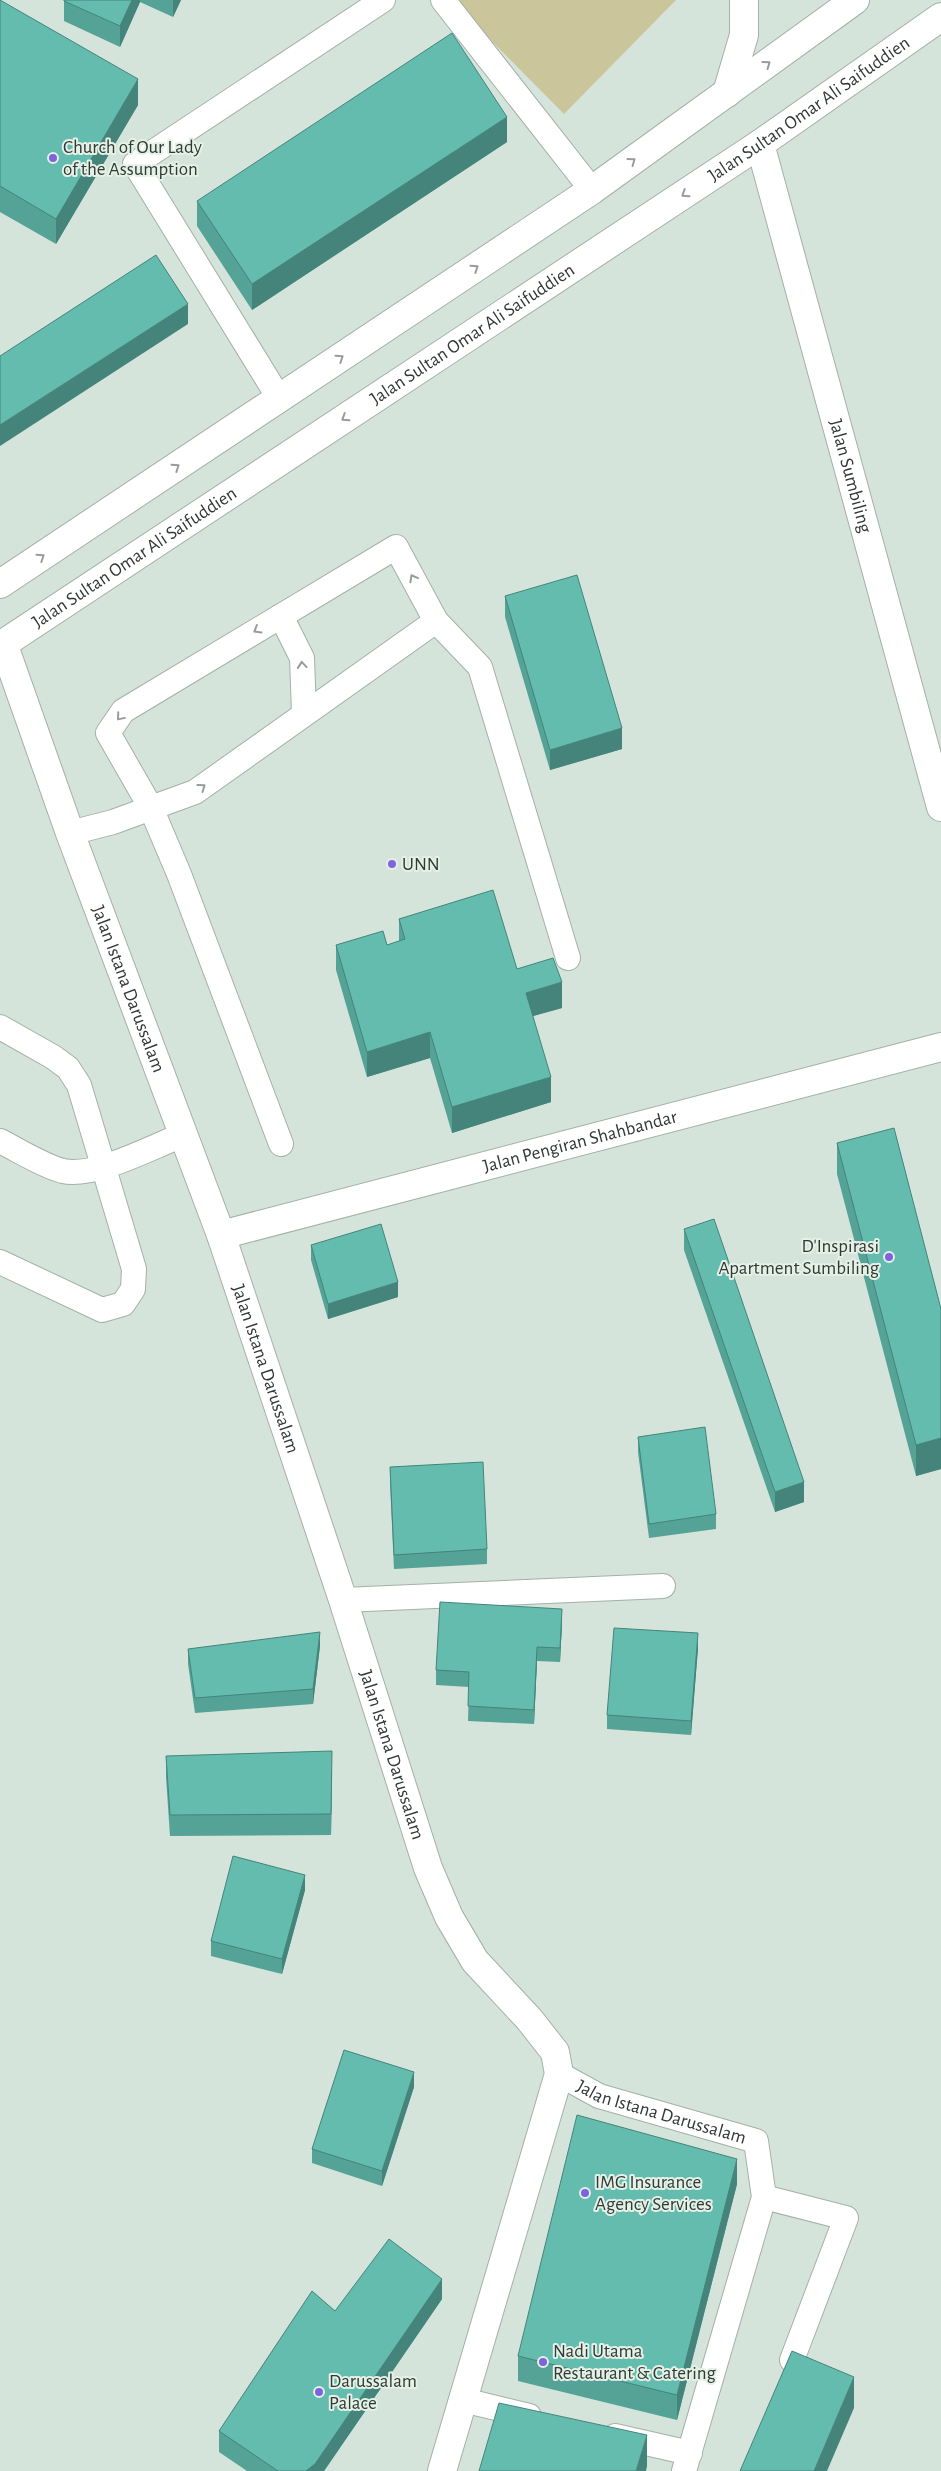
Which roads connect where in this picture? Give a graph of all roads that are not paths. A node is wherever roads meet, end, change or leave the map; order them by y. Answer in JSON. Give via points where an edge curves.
{"nodes":[{"id":1,"x":384,"y":0,"type":"edge"},
{"id":2,"x":444,"y":0,"type":"edge"},
{"id":3,"x":744,"y":0,"type":"edge"},
{"id":4,"x":855,"y":0,"type":"edge"},
{"id":5,"x":941,"y":17,"type":"edge"},
{"id":6,"x":727,"y":93,"type":"junction"},
{"id":7,"x":760,"y":144,"type":"junction"},
{"id":8,"x":592,"y":190,"type":"junction"},
{"id":9,"x":279,"y":398,"type":"junction"},
{"id":10,"x":0,"y":584,"type":"edge"},
{"id":11,"x":281,"y":616,"type":"junction"},
{"id":12,"x":436,"y":621,"type":"junction"},
{"id":13,"x":2,"y":645,"type":"edge"},
{"id":14,"x":304,"y":713,"type":"junction"},
{"id":15,"x":151,"y":808,"type":"junction"},
{"id":16,"x":941,"y":808,"type":"edge"},
{"id":17,"x":70,"y":833,"type":"junction"},
{"id":18,"x":568,"y":958,"type":"dead end"},
{"id":19,"x":0,"y":1028,"type":"edge"},
{"id":20,"x":941,"y":1047,"type":"edge"},
{"id":21,"x":183,"y":1135,"type":"junction"},
{"id":22,"x":0,"y":1141,"type":"edge"},
{"id":23,"x":281,"y":1144,"type":"dead end"},
{"id":24,"x":104,"y":1168,"type":"junction"},
{"id":25,"x":221,"y":1235,"type":"junction"},
{"id":26,"x":0,"y":1262,"type":"edge"},
{"id":27,"x":663,"y":1586,"type":"dead end"},
{"id":28,"x":342,"y":1600,"type":"junction"},
{"id":29,"x":559,"y":2074,"type":"junction"},
{"id":30,"x":764,"y":2197,"type":"junction"},
{"id":31,"x":792,"y":2360,"type":"edge"},
{"id":32,"x":463,"y":2400,"type":"junction"},
{"id":33,"x":548,"y":2420,"type":"edge"},
{"id":34,"x":595,"y":2431,"type":"edge"},
{"id":35,"x":687,"y":2462,"type":"edge"},
{"id":36,"x":442,"y":2471,"type":"edge"}],
"edges":[{"from":1,"to":9,"type":"lane","via":[[136,164]]},
{"from":2,"to":8,"type":"lane"},
{"from":3,"to":6,"type":"street","via":[[744,35]]},
{"from":6,"to":4,"type":"street","one_way":true},
{"from":5,"to":7,"type":"street","name":"Jalan Sultan Omar Ali Saifuddien"},
{"from":8,"to":6,"type":"street","one_way":true},
{"from":7,"to":13,"type":"street","name":"Jalan Sultan Omar Ali Saifuddien","one_way":true},
{"from":7,"to":16,"type":"street","name":"Jalan Sumbiling"},
{"from":9,"to":8,"type":"street","one_way":true},
{"from":10,"to":9,"type":"street","one_way":true},
{"from":12,"to":11,"type":"lane","one_way":true,"via":[[396,547]]},
{"from":14,"to":11,"type":"lane","one_way":true,"via":[[302,658]]},
{"from":11,"to":15,"type":"lane","one_way":true,"via":[[123,711],[108,733]]},
{"from":12,"to":14,"type":"lane"},
{"from":12,"to":18,"type":"lane","via":[[480,667]]},
{"from":13,"to":17,"type":"street","name":"Jalan Istana Darussalam"},
{"from":15,"to":14,"type":"lane","one_way":true,"via":[[195,792]]},
{"from":15,"to":17,"type":"lane"},
{"from":15,"to":23,"type":"lane","via":[[180,874]]},
{"from":17,"to":21,"type":"street","name":"Jalan Istana Darussalam"},
{"from":19,"to":24,"type":"lane","via":[[68,1068],[79,1085]]},
{"from":20,"to":25,"type":"street","name":"Jalan Pengiran Shahbandar"},
{"from":21,"to":24,"type":"lane"},
{"from":21,"to":25,"type":"street","name":"Jalan Istana Darussalam"},
{"from":22,"to":24,"type":"lane","via":[[61,1170],[80,1173]]},
{"from":24,"to":26,"type":"lane","via":[[134,1268],[133,1289],[123,1304],[102,1310]]},
{"from":25,"to":28,"type":"street","name":"Jalan Istana Darussalam"},
{"from":27,"to":28,"type":"lane"},
{"from":28,"to":29,"type":"street","name":"Jalan Istana Darussalam","via":[[428,1868],[449,1917],[475,1960],[555,2052]]},
{"from":29,"to":30,"type":"lane","name":"Jalan Istana Darussalam","via":[[599,2096],[756,2142]]},
{"from":29,"to":32,"type":"street","name":"Jalan Istana Darussalam"},
{"from":30,"to":31,"type":"lane","via":[[846,2218]]},
{"from":30,"to":35,"type":"lane","name":"Jalan Istana Darussalam"},
{"from":32,"to":33,"type":"lane"},
{"from":32,"to":36,"type":"street","name":"Jalan Istana Darussalam"},
{"from":34,"to":35,"type":"lane"}]}
